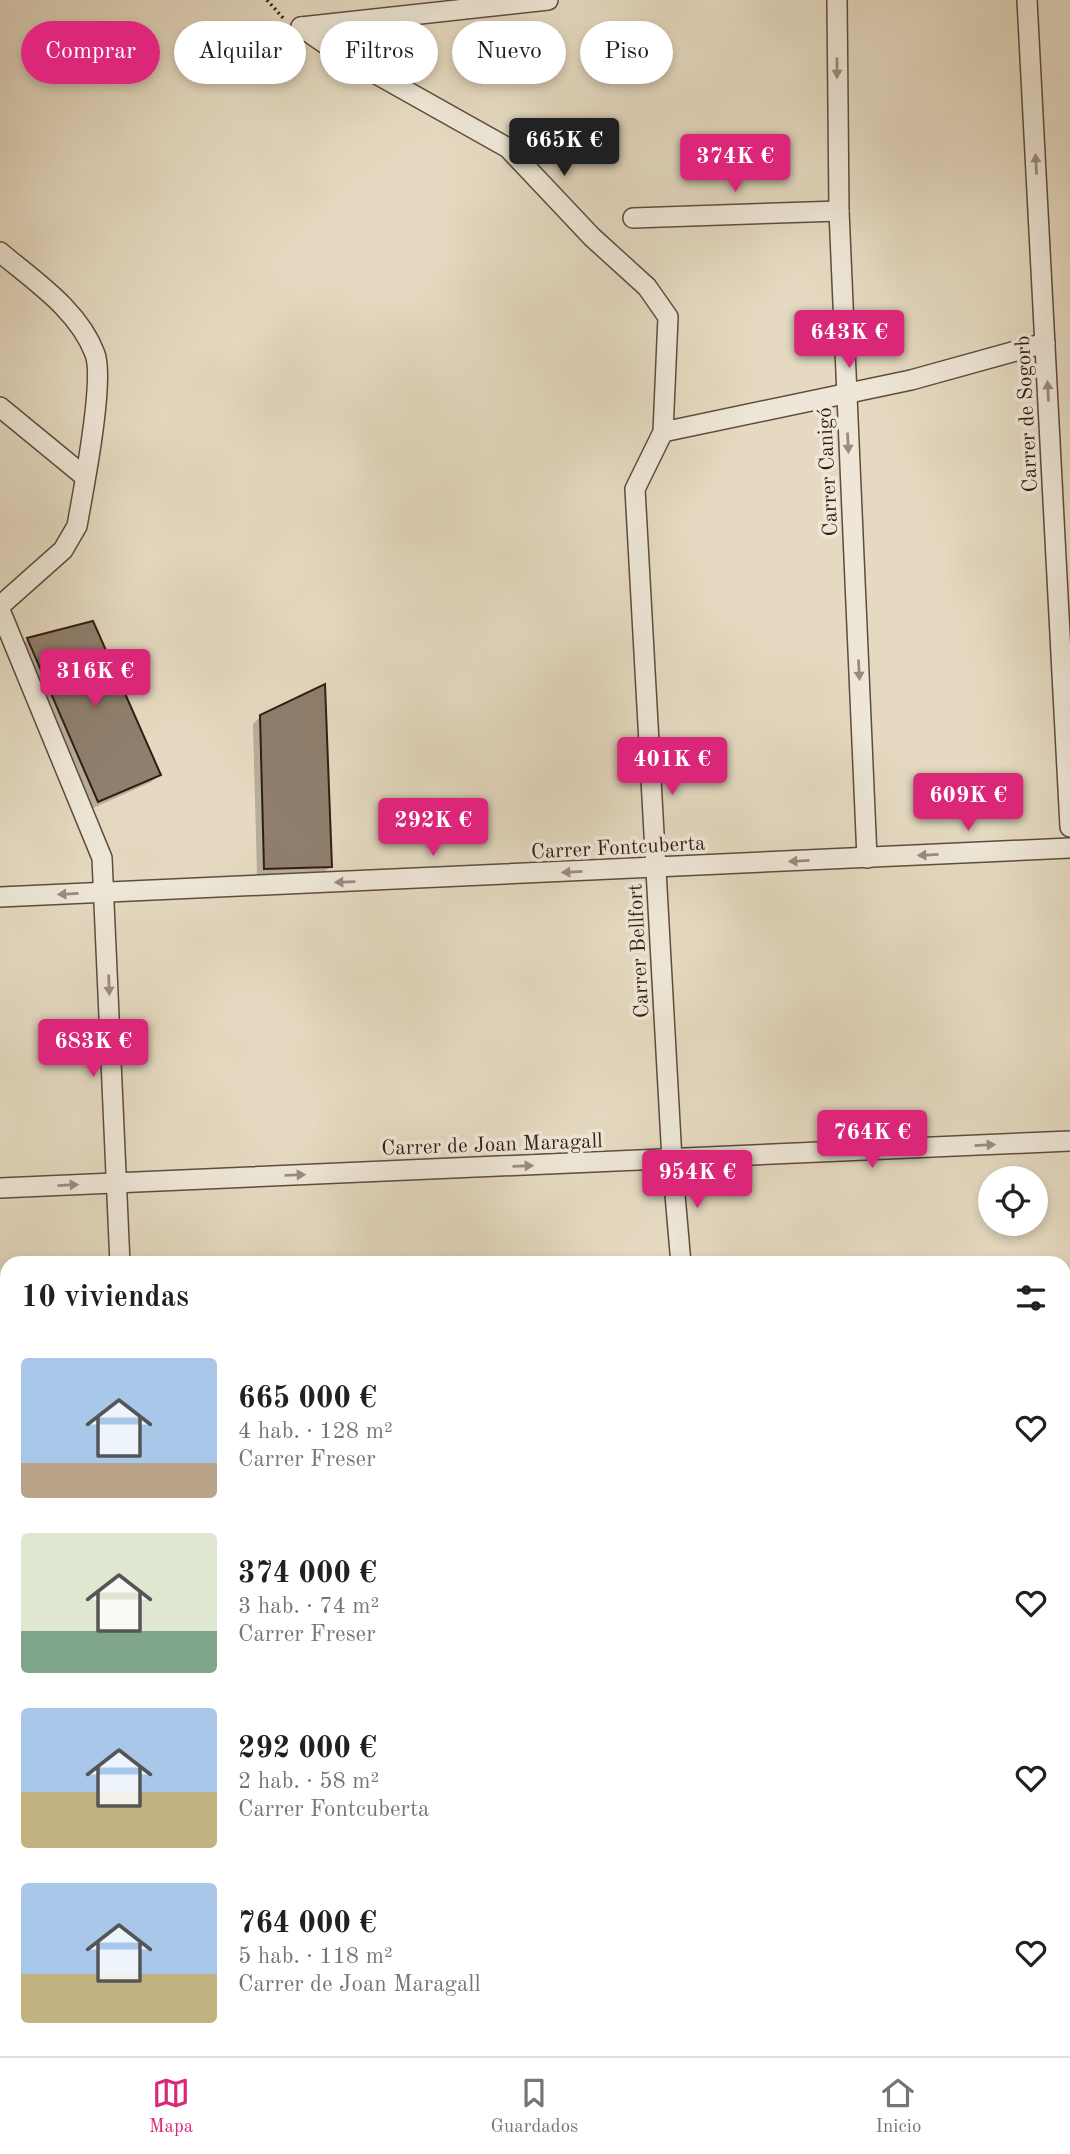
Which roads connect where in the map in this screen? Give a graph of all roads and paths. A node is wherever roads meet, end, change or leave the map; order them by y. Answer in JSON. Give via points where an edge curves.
{"nodes":[{"id":1,"x":267,"y":0,"type":"edge"},
{"id":2,"x":548,"y":0,"type":"edge"},
{"id":3,"x":837,"y":0,"type":"edge"},
{"id":4,"x":1027,"y":0,"type":"edge"},
{"id":5,"x":287,"y":21,"type":"edge"},
{"id":6,"x":306,"y":26,"type":"edge"},
{"id":7,"x":306,"y":30,"type":"edge"},
{"id":8,"x":839,"y":211,"type":"junction"},
{"id":9,"x":633,"y":218,"type":"dead end"},
{"id":10,"x":0,"y":252,"type":"edge"},
{"id":11,"x":1045,"y":342,"type":"junction"},
{"id":12,"x":846,"y":391,"type":"junction"},
{"id":13,"x":0,"y":407,"type":"edge"},
{"id":14,"x":663,"y":432,"type":"junction"},
{"id":15,"x":84,"y":476,"type":"junction"},
{"id":16,"x":0,"y":608,"type":"edge"},
{"id":17,"x":1070,"y":827,"type":"edge"},
{"id":18,"x":1070,"y":848,"type":"edge"},
{"id":19,"x":867,"y":858,"type":"junction"},
{"id":20,"x":656,"y":868,"type":"junction"},
{"id":21,"x":105,"y":892,"type":"junction"},
{"id":22,"x":0,"y":897,"type":"edge"},
{"id":23,"x":1070,"y":1141,"type":"edge"},
{"id":24,"x":673,"y":1160,"type":"junction"},
{"id":25,"x":117,"y":1183,"type":"junction"},
{"id":26,"x":0,"y":1188,"type":"edge"},
{"id":27,"x":120,"y":1256,"type":"edge"},
{"id":28,"x":680,"y":1256,"type":"edge"}],
"edges":[{"from":1,"to":5,"type":"path"},
{"from":2,"to":6,"type":"street"},
{"from":3,"to":8,"type":"street","name":"Carrer Canigó","one_way":true},
{"from":11,"to":4,"type":"street","name":"Carrer de Sogorb","one_way":true},
{"from":7,"to":14,"type":"street","via":[[508,148],[592,237],[647,287],[668,317]]},
{"from":8,"to":9,"type":"street"},
{"from":8,"to":12,"type":"street","name":"Carrer Canigó"},
{"from":10,"to":15,"type":"street","via":[[69,311],[96,355],[97,400]]},
{"from":11,"to":12,"type":"street","via":[[911,380]]},
{"from":17,"to":11,"type":"street","name":"Carrer de Sogorb","one_way":true},
{"from":12,"to":14,"type":"street"},
{"from":12,"to":19,"type":"street","name":"Carrer Canigó","one_way":true},
{"from":13,"to":15,"type":"street"},
{"from":14,"to":20,"type":"street","name":"Carrer Bellfort","via":[[635,489]]},
{"from":15,"to":16,"type":"street","via":[[78,526],[71,541]]},
{"from":16,"to":21,"type":"street","via":[[102,858]]},
{"from":18,"to":19,"type":"street","name":"Carrer Fontcuberta","one_way":true},
{"from":19,"to":20,"type":"street","name":"Carrer Fontcuberta","one_way":true},
{"from":20,"to":21,"type":"street","name":"Carrer Fontcuberta","one_way":true},
{"from":20,"to":24,"type":"street","name":"Carrer Bellfort"},
{"from":21,"to":22,"type":"street","name":"Carrer Fontcuberta","one_way":true},
{"from":21,"to":25,"type":"street","one_way":true},
{"from":24,"to":23,"type":"street","name":"Carrer de Joan Maragall","one_way":true},
{"from":25,"to":24,"type":"street","name":"Carrer de Joan Maragall","one_way":true},
{"from":24,"to":28,"type":"street","name":"Carrer Bellfort"},
{"from":26,"to":25,"type":"street","name":"Carrer de Joan Maragall","one_way":true},
{"from":25,"to":27,"type":"street"}]}
